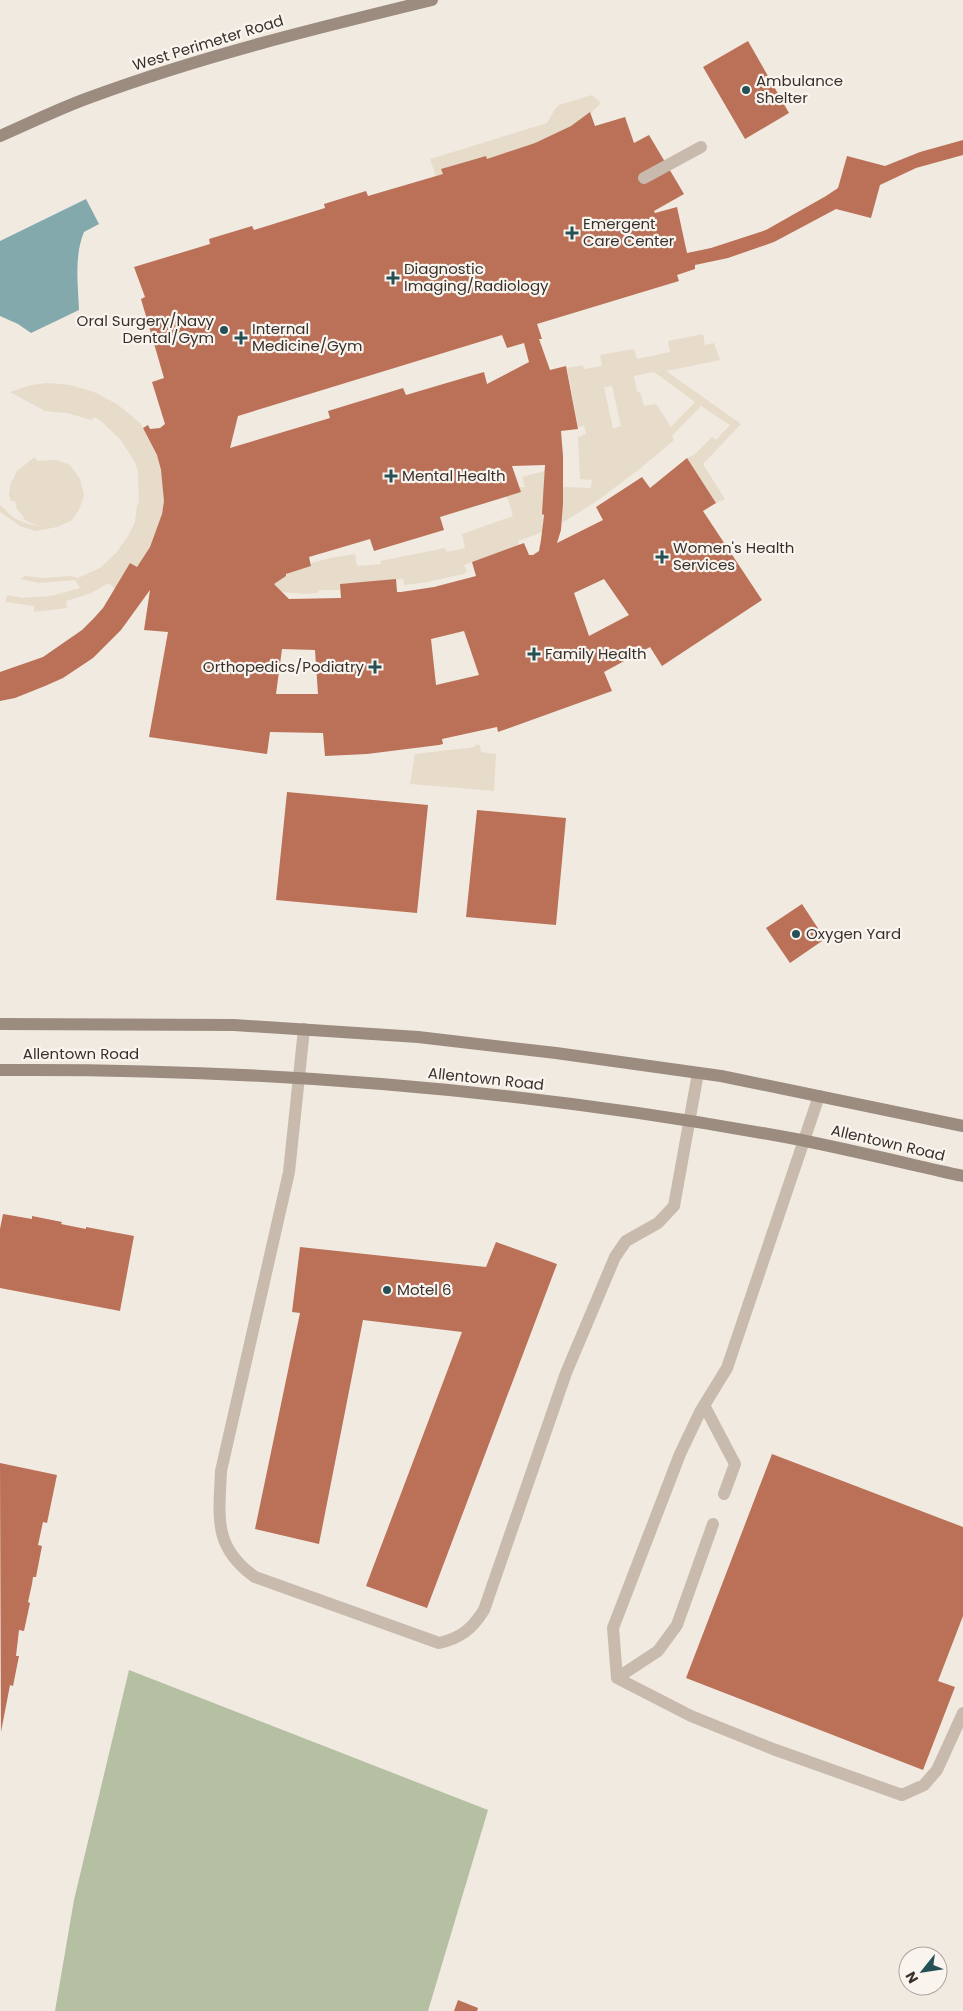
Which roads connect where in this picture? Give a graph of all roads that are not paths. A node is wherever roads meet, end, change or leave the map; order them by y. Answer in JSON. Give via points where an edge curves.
{"nodes":[{"id":1,"x":432,"y":0,"type":"edge"},
{"id":2,"x":0,"y":136,"type":"edge"},
{"id":3,"x":701,"y":147,"type":"dead end"},
{"id":4,"x":644,"y":178,"type":"dead end"},
{"id":5,"x":0,"y":1024,"type":"edge"},
{"id":6,"x":304,"y":1029,"type":"junction"},
{"id":7,"x":0,"y":1070,"type":"edge"},
{"id":8,"x":698,"y":1073,"type":"junction"},
{"id":9,"x":299,"y":1079,"type":"junction"},
{"id":10,"x":819,"y":1096,"type":"junction"},
{"id":11,"x":690,"y":1122,"type":"junction"},
{"id":12,"x":963,"y":1126,"type":"edge"},
{"id":13,"x":804,"y":1141,"type":"junction"},
{"id":14,"x":963,"y":1176,"type":"edge"},
{"id":15,"x":704,"y":1405,"type":"junction"},
{"id":16,"x":724,"y":1494,"type":"dead end"},
{"id":17,"x":714,"y":1524,"type":"dead end"},
{"id":18,"x":617,"y":1678,"type":"junction"},
{"id":19,"x":963,"y":1713,"type":"edge"}],
"edges":[{"from":1,"to":2,"type":"main road","name":"West Perimeter Road","via":[[197,61],[89,97]]},
{"from":3,"to":4,"type":"lane"},
{"from":5,"to":6,"type":"main road","name":"Allentown Road","via":[[234,1025]]},
{"from":6,"to":8,"type":"main road","name":"Allentown Road","via":[[418,1037]]},
{"from":6,"to":9,"type":"lane"},
{"from":7,"to":9,"type":"main road","name":"Allentown Road","via":[[134,1070]]},
{"from":8,"to":10,"type":"main road","name":"Allentown Road"},
{"from":8,"to":11,"type":"lane"},
{"from":9,"to":11,"type":"main road","name":"Allentown Road","via":[[500,1095]]},
{"from":9,"to":11,"type":"lane","via":[[289,1172],[221,1471],[219,1518],[223,1541],[240,1566],[255,1577],[439,1643],[455,1640],[476,1623],[484,1610],[566,1373],[615,1257],[626,1241],[658,1223],[674,1206]]},
{"from":10,"to":12,"type":"main road","name":"Allentown Road"},
{"from":10,"to":13,"type":"lane"},
{"from":11,"to":13,"type":"main road","name":"Allentown Road"},
{"from":13,"to":14,"type":"main road","name":"Allentown Road"},
{"from":13,"to":15,"type":"lane","via":[[727,1368]]},
{"from":15,"to":16,"type":"lane","via":[[735,1464]]},
{"from":15,"to":18,"type":"lane","via":[[680,1454],[613,1628]]},
{"from":17,"to":18,"type":"lane","via":[[677,1625],[658,1651]]},
{"from":18,"to":19,"type":"lane","via":[[691,1716],[902,1795],[924,1785],[937,1770]]}]}
